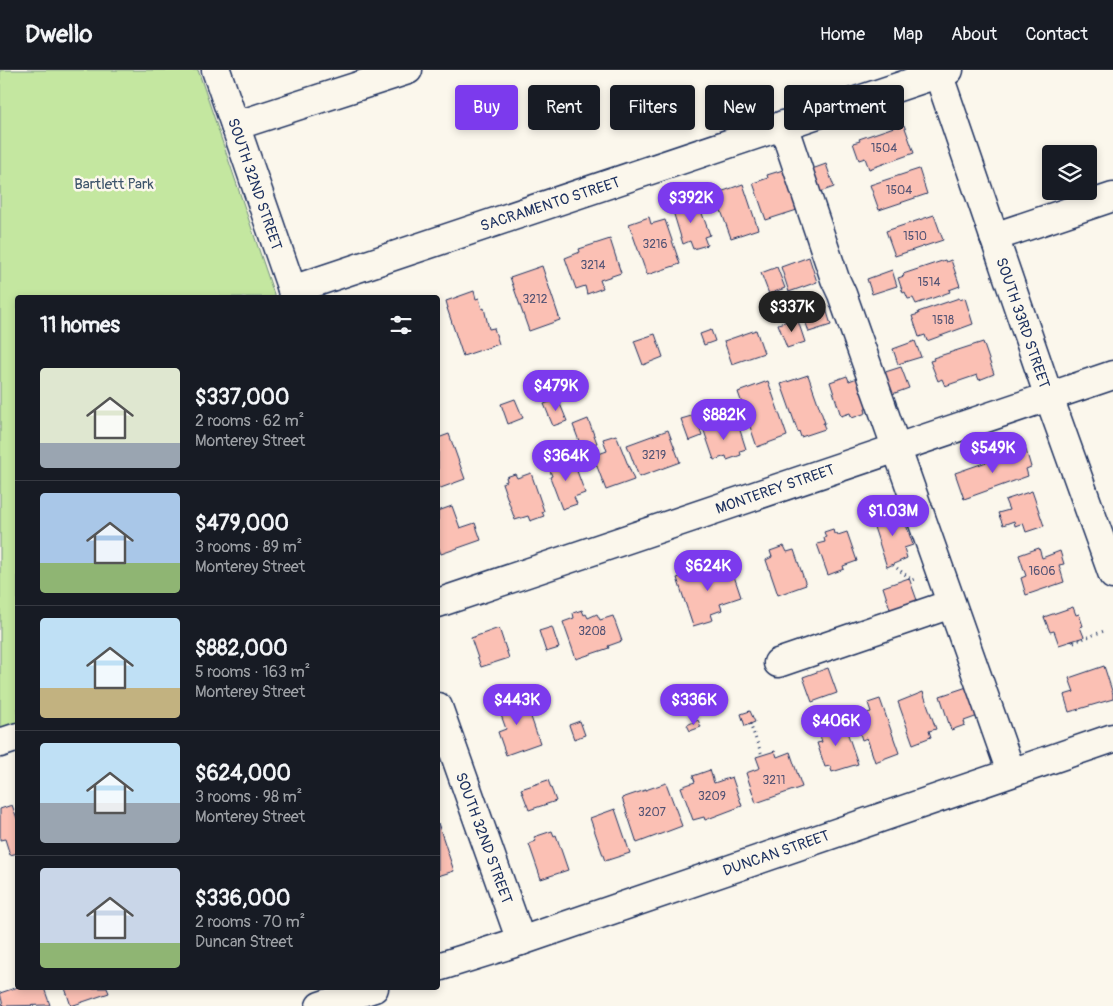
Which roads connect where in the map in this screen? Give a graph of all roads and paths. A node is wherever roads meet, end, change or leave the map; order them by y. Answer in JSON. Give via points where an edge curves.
{"nodes":[{"id":1,"x":216,"y":70,"type":"edge"},
{"id":2,"x":408,"y":70,"type":"edge"},
{"id":3,"x":941,"y":71,"type":"edge"},
{"id":4,"x":900,"y":85,"type":"edge"},
{"id":5,"x":784,"y":125,"type":"edge"},
{"id":6,"x":235,"y":126,"type":"junction"},
{"id":7,"x":786,"y":130,"type":"edge"},
{"id":8,"x":1113,"y":198,"type":"edge"},
{"id":9,"x":994,"y":237,"type":"junction"},
{"id":10,"x":293,"y":294,"type":"edge"},
{"id":11,"x":1113,"y":375,"type":"edge"},
{"id":12,"x":1049,"y":397,"type":"junction"},
{"id":13,"x":898,"y":448,"type":"junction"},
{"id":14,"x":1111,"y":562,"type":"edge"},
{"id":15,"x":893,"y":565,"type":"dead end"},
{"id":16,"x":919,"y":577,"type":"dead end"},
{"id":17,"x":440,"y":602,"type":"edge"},
{"id":18,"x":951,"y":604,"type":"junction"},
{"id":19,"x":1104,"y":631,"type":"dead end"},
{"id":20,"x":1071,"y":641,"type":"dead end"},
{"id":21,"x":778,"y":663,"type":"dead end"},
{"id":22,"x":440,"y":713,"type":"edge"},
{"id":23,"x":750,"y":724,"type":"dead end"},
{"id":24,"x":1113,"y":738,"type":"edge"},
{"id":25,"x":15,"y":739,"type":"edge"},
{"id":26,"x":0,"y":743,"type":"edge"},
{"id":27,"x":762,"y":755,"type":"dead end"},
{"id":28,"x":1011,"y":772,"type":"junction"},
{"id":29,"x":521,"y":941,"type":"junction"},
{"id":30,"x":440,"y":967,"type":"edge"},
{"id":31,"x":368,"y":990,"type":"edge"},
{"id":32,"x":320,"y":1006,"type":"edge"}],
"edges":[{"from":1,"to":6,"type":"street","name":"SOUTH 32ND STREET"},
{"from":2,"to":6,"type":"street"},
{"from":3,"to":4,"type":"street","name":"SACRAMENTO STREET"},
{"from":3,"to":9,"type":"street","name":"SOUTH 33RD STREET"},
{"from":5,"to":10,"type":"street","name":"SACRAMENTO STREET"},
{"from":6,"to":10,"type":"street","name":"SOUTH 32ND STREET"},
{"from":7,"to":13,"type":"street","via":[[835,279]]},
{"from":8,"to":9,"type":"street"},
{"from":9,"to":12,"type":"street","name":"SOUTH 33RD STREET"},
{"from":11,"to":12,"type":"street","name":"MONTEREY STREET"},
{"from":12,"to":13,"type":"street","name":"MONTEREY STREET"},
{"from":12,"to":14,"type":"street","name":"SOUTH 33RD STREET"},
{"from":13,"to":17,"type":"street","name":"MONTEREY STREET"},
{"from":13,"to":18,"type":"street"},
{"from":15,"to":16,"type":"path","via":[[912,580]]},
{"from":18,"to":21,"type":"street"},
{"from":18,"to":28,"type":"street"},
{"from":19,"to":20,"type":"path"},
{"from":22,"to":29,"type":"street","name":"SOUTH 32ND STREET"},
{"from":23,"to":27,"type":"path"},
{"from":24,"to":28,"type":"street","name":"DUNCAN STREET"},
{"from":25,"to":26,"type":"street"},
{"from":28,"to":29,"type":"street","name":"DUNCAN STREET"},
{"from":29,"to":30,"type":"street","name":"DUNCAN STREET"},
{"from":31,"to":32,"type":"street"}]}
